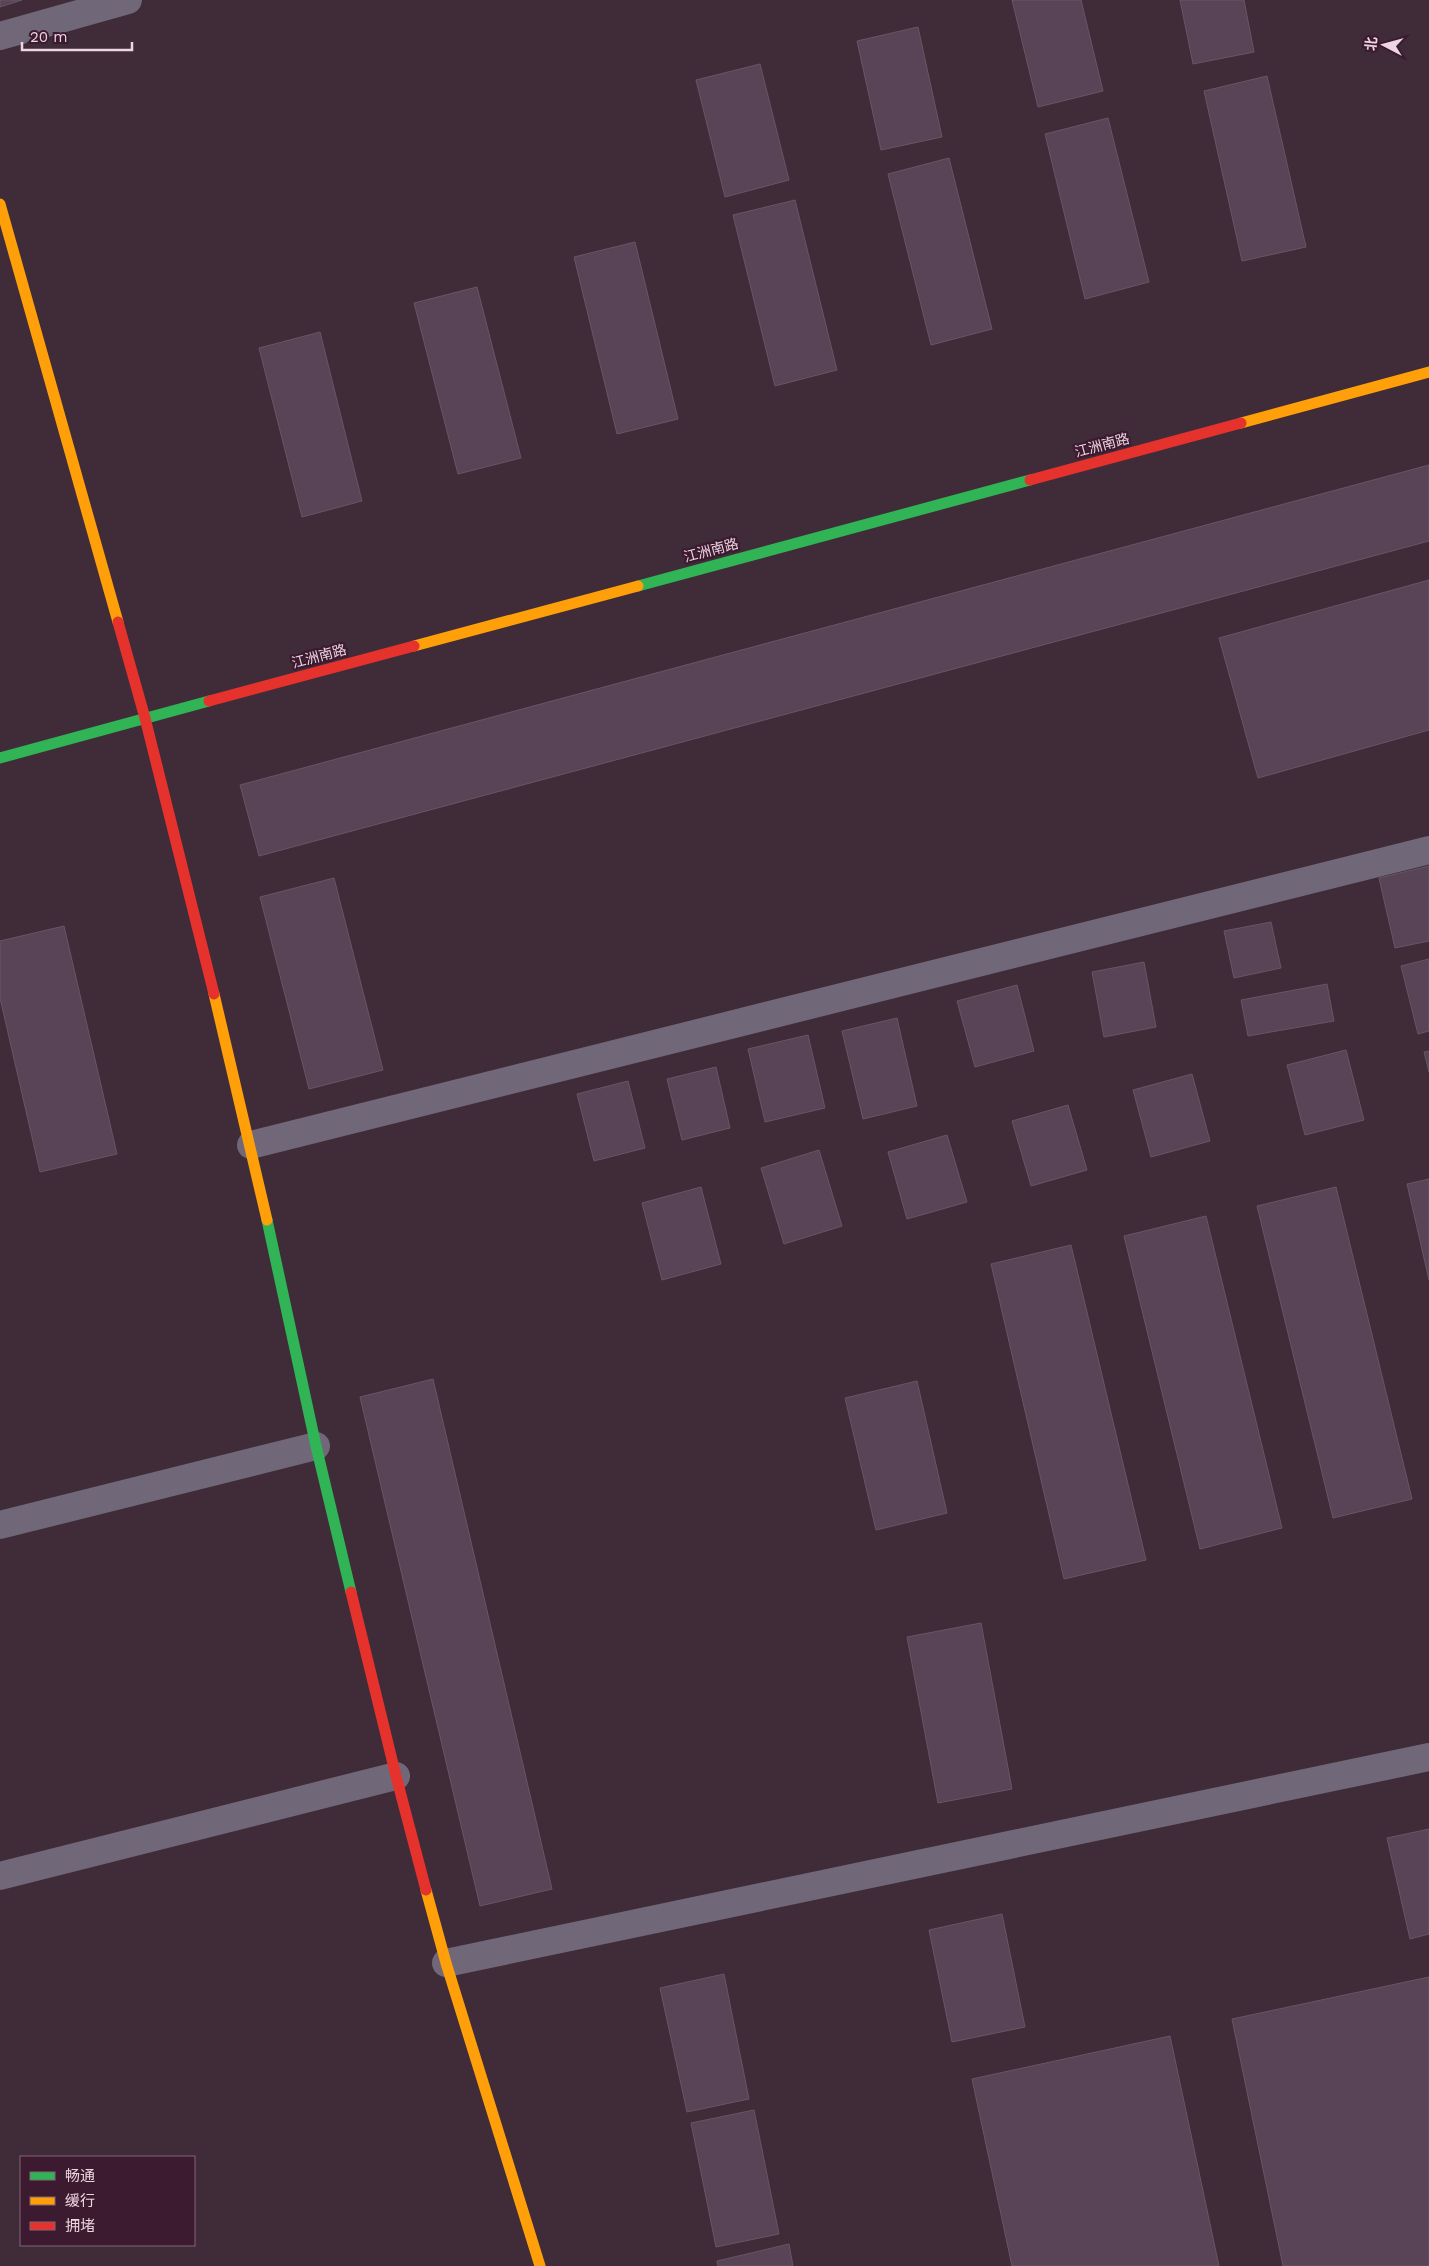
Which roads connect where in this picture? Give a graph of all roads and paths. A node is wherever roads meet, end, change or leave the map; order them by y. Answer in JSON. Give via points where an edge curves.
{"nodes":[{"id":1,"x":128,"y":0,"type":"edge"},
{"id":2,"x":0,"y":36,"type":"edge"},
{"id":3,"x":0,"y":204,"type":"edge"},
{"id":4,"x":1429,"y":372,"type":"edge"},
{"id":5,"x":145,"y":718,"type":"junction"},
{"id":6,"x":0,"y":758,"type":"edge"},
{"id":7,"x":1429,"y":850,"type":"edge"},
{"id":8,"x":251,"y":1145,"type":"junction"},
{"id":9,"x":316,"y":1446,"type":"junction"},
{"id":10,"x":0,"y":1525,"type":"edge"},
{"id":11,"x":1429,"y":1758,"type":"edge"},
{"id":12,"x":396,"y":1776,"type":"junction"},
{"id":13,"x":0,"y":1876,"type":"edge"},
{"id":14,"x":446,"y":1964,"type":"junction"},
{"id":15,"x":540,"y":2266,"type":"edge"}],
"edges":[{"from":1,"to":2,"type":"street"},
{"from":3,"to":5,"type":"street"},
{"from":4,"to":5,"type":"street","name":"江洲南路"},
{"from":5,"to":6,"type":"street","name":"江洲南路"},
{"from":5,"to":8,"type":"street"},
{"from":7,"to":8,"type":"street"},
{"from":8,"to":9,"type":"street"},
{"from":9,"to":10,"type":"street"},
{"from":9,"to":12,"type":"street"},
{"from":11,"to":14,"type":"street"},
{"from":12,"to":13,"type":"street"},
{"from":12,"to":14,"type":"street"},
{"from":14,"to":15,"type":"street"}]}
